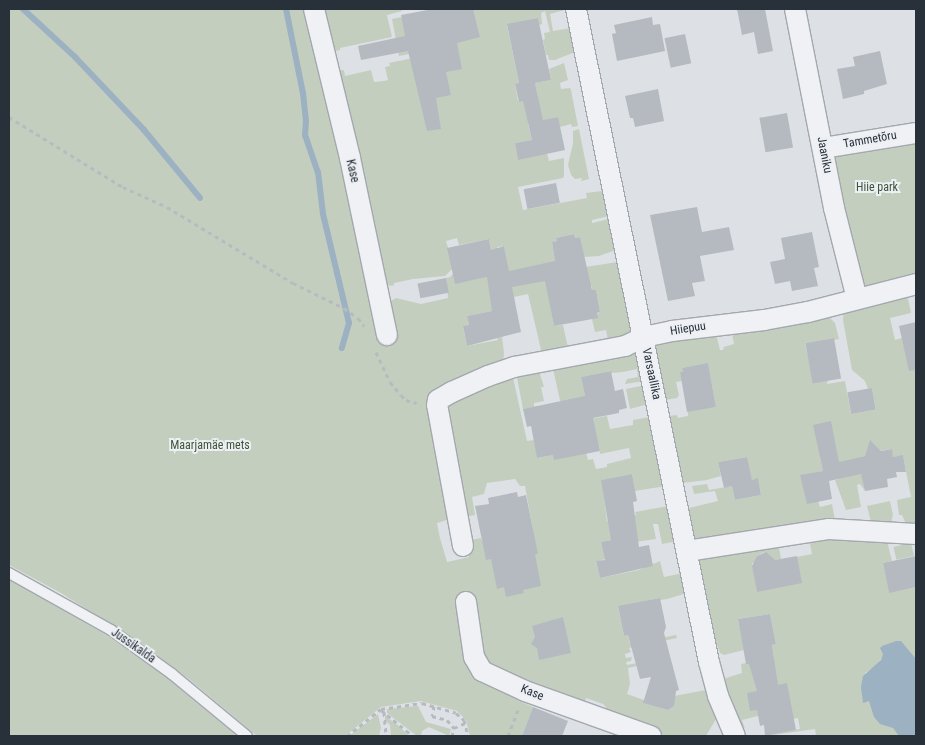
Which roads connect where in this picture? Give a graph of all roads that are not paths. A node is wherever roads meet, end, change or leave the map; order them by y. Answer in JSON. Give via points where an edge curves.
{"nodes":[{"id":1,"x":314,"y":9,"type":"edge"},
{"id":2,"x":576,"y":9,"type":"edge"},
{"id":3,"x":795,"y":9,"type":"edge"},
{"id":4,"x":916,"y":133,"type":"edge"},
{"id":5,"x":823,"y":148,"type":"junction"},
{"id":6,"x":916,"y":284,"type":"edge"},
{"id":7,"x":858,"y":299,"type":"junction"},
{"id":8,"x":387,"y":335,"type":"dead end"},
{"id":9,"x":644,"y":337,"type":"junction"},
{"id":10,"x":916,"y":534,"type":"edge"},
{"id":11,"x":462,"y":546,"type":"dead end"},
{"id":12,"x":688,"y":551,"type":"junction"},
{"id":13,"x":9,"y":573,"type":"edge"},
{"id":14,"x":466,"y":602,"type":"dead end"},
{"id":15,"x":726,"y":730,"type":"edge"},
{"id":16,"x":247,"y":736,"type":"edge"},
{"id":17,"x":651,"y":736,"type":"edge"}],
"edges":[{"from":1,"to":8,"type":"street","name":"Kase","via":[[354,176]]},
{"from":2,"to":9,"type":"street","name":"Varsaallika"},
{"from":3,"to":5,"type":"street","name":"Jaaniku"},
{"from":4,"to":5,"type":"street","name":"Tammetõru"},
{"from":5,"to":7,"type":"street","name":"Jaaniku","via":[[834,208]]},
{"from":6,"to":7,"type":"street","name":"Hiiepuu"},
{"from":7,"to":9,"type":"street","name":"Hiiepuu","via":[[788,316]]},
{"from":9,"to":11,"type":"street","name":"Hiiepuu","via":[[625,346],[500,371],[466,384],[438,400],[436,405]]},
{"from":9,"to":12,"type":"street","name":"Varsaallika"},
{"from":10,"to":12,"type":"street","via":[[829,529]]},
{"from":12,"to":15,"type":"street","name":"Varsaallika"},
{"from":13,"to":16,"type":"lane","name":"Jussikalda","via":[[111,630],[172,674]]},
{"from":14,"to":17,"type":"street","name":"Kase","via":[[474,657],[482,671],[550,700]]}]}
